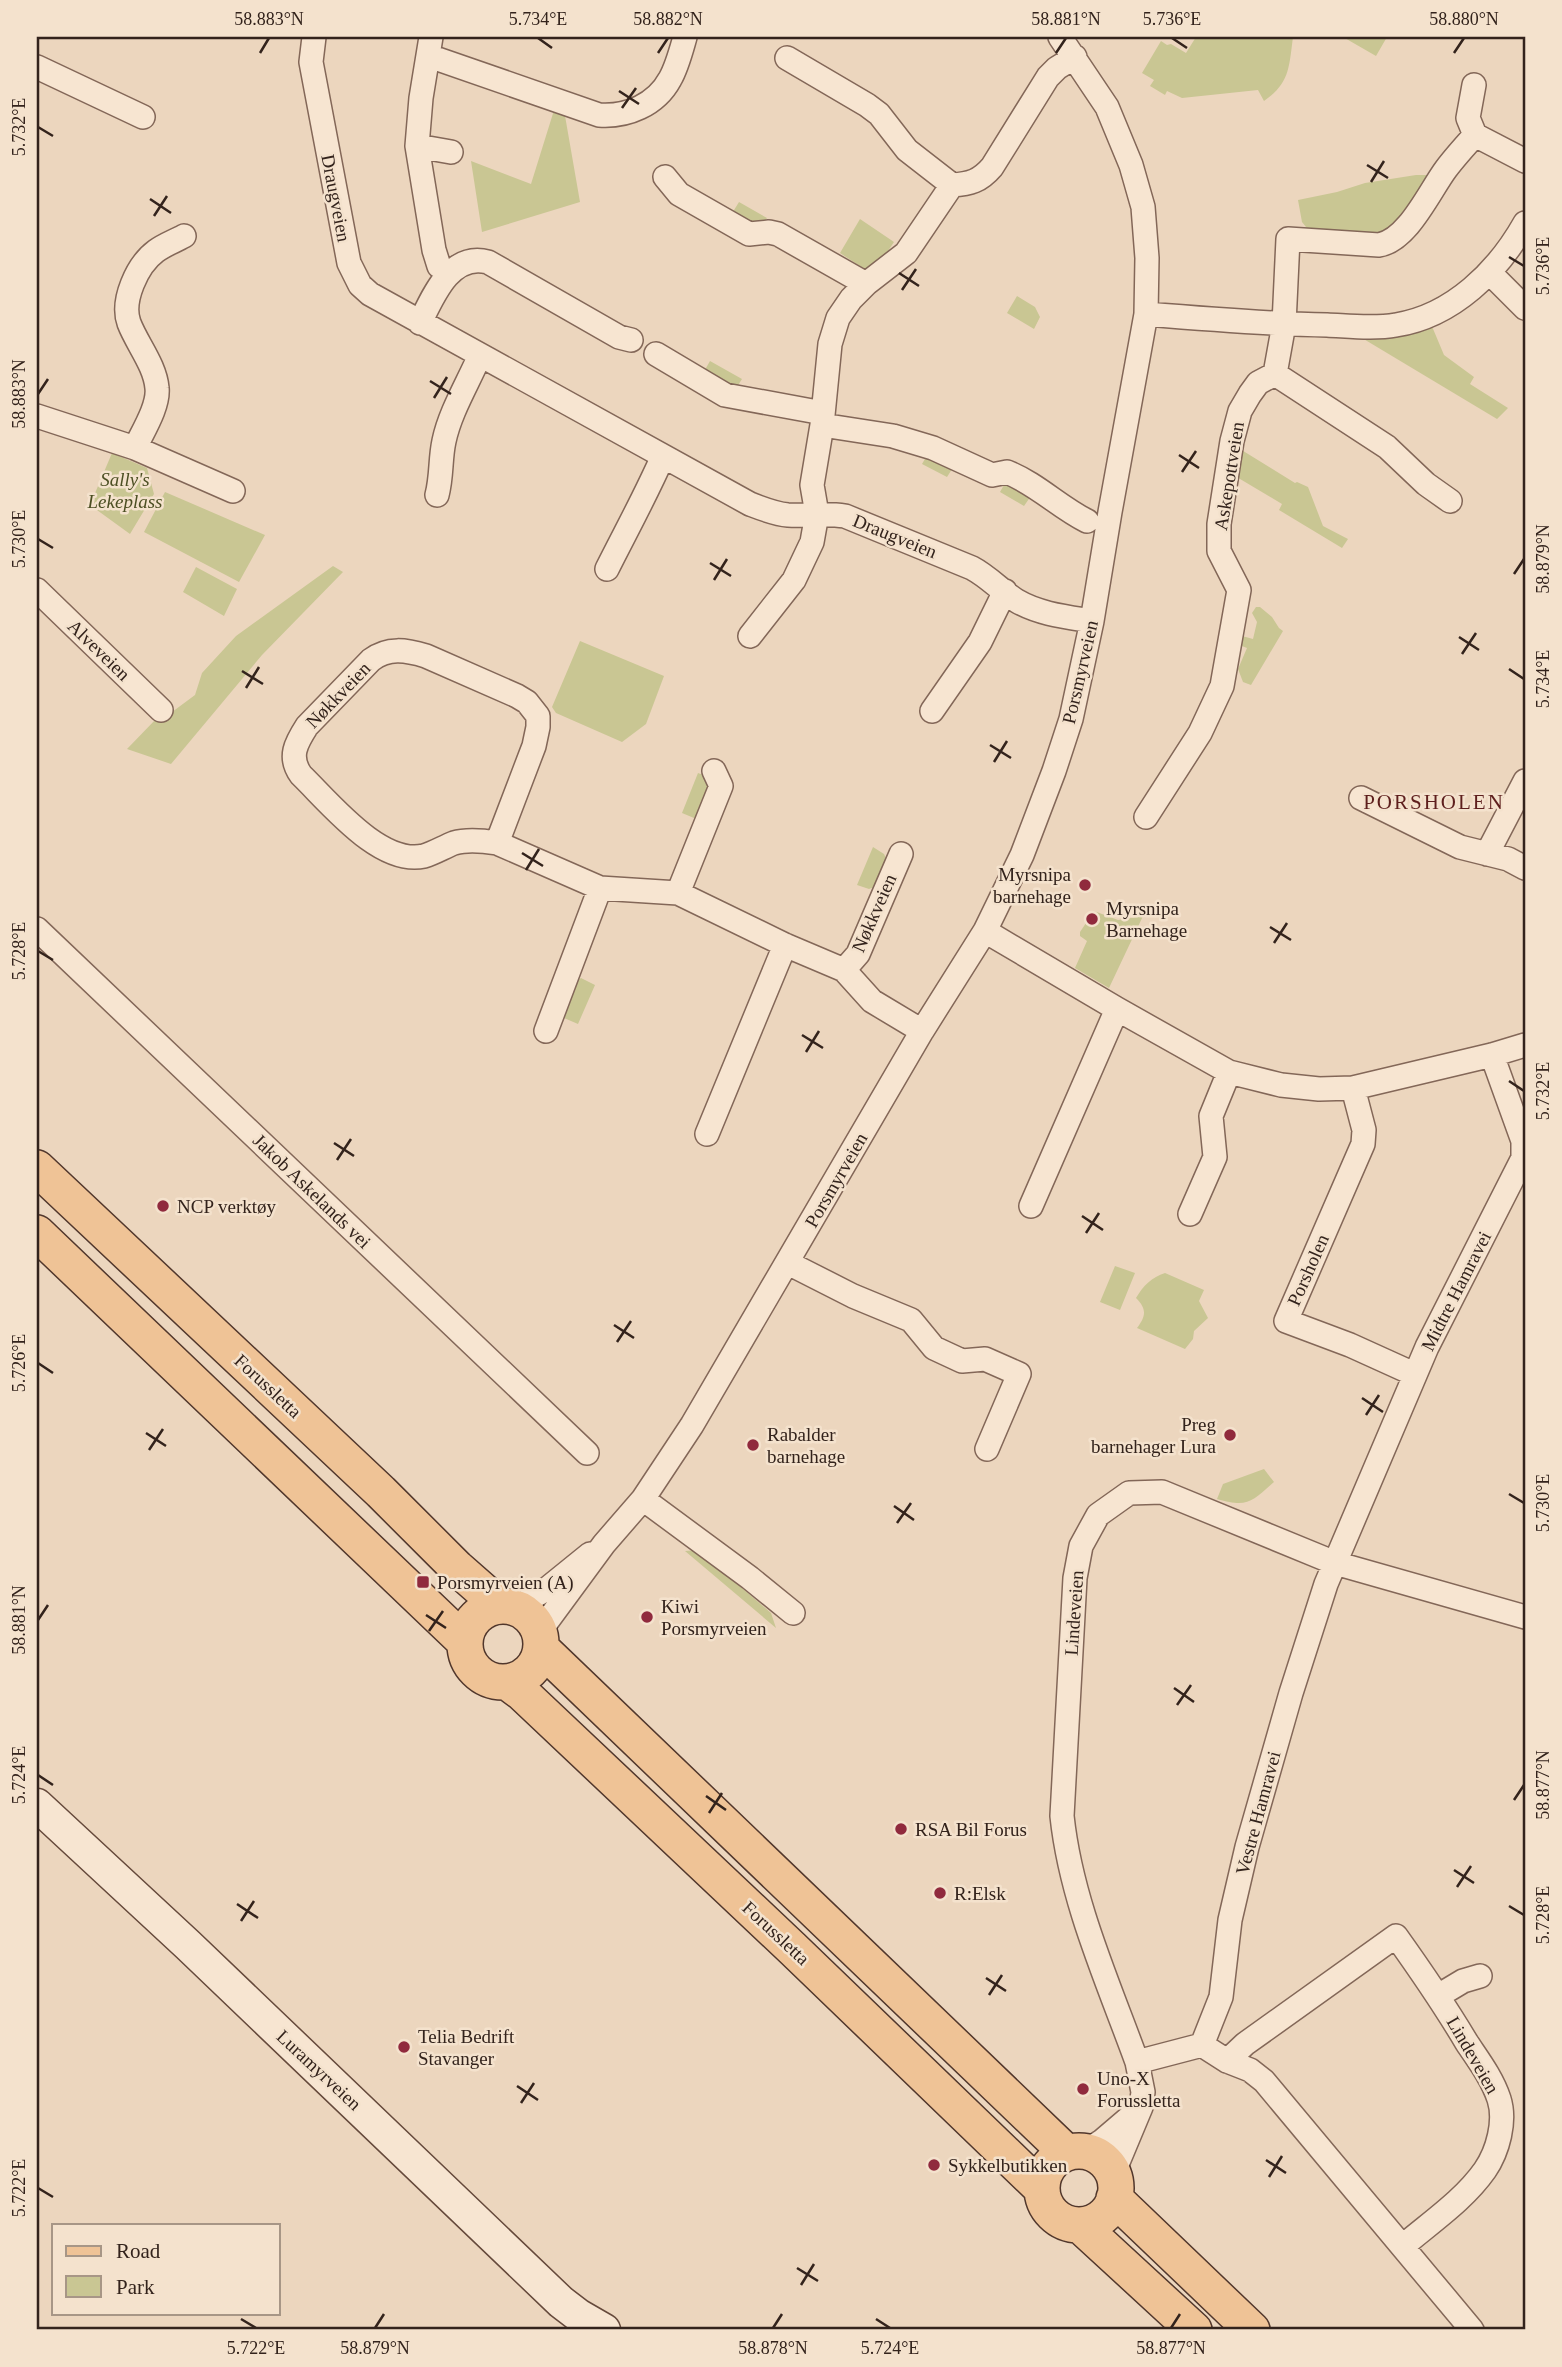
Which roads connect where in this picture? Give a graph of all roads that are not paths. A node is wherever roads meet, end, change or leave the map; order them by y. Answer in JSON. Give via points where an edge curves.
{"nodes":[{"id":1,"x":314,"y":37,"type":"edge"},
{"id":2,"x":685,"y":37,"type":"edge"},
{"id":3,"x":1060,"y":37,"type":"edge"},
{"id":4,"x":430,"y":46,"type":"edge"},
{"id":5,"x":1075,"y":57,"type":"junction"},
{"id":6,"x":787,"y":58,"type":"dead end"},
{"id":7,"x":37,"y":67,"type":"edge"},
{"id":8,"x":1474,"y":85,"type":"dead end"},
{"id":9,"x":143,"y":117,"type":"dead end"},
{"id":10,"x":1475,"y":135,"type":"junction"},
{"id":11,"x":417,"y":146,"type":"junction"},
{"id":12,"x":451,"y":152,"type":"dead end"},
{"id":13,"x":1525,"y":161,"type":"edge"},
{"id":14,"x":665,"y":177,"type":"dead end"},
{"id":15,"x":952,"y":185,"type":"junction"},
{"id":16,"x":1525,"y":223,"type":"edge"},
{"id":17,"x":184,"y":236,"type":"dead end"},
{"id":18,"x":439,"y":266,"type":"dead end"},
{"id":19,"x":1490,"y":273,"type":"junction"},
{"id":20,"x":866,"y":284,"type":"junction"},
{"id":21,"x":1525,"y":308,"type":"edge"},
{"id":22,"x":1146,"y":314,"type":"junction"},
{"id":23,"x":420,"y":323,"type":"junction"},
{"id":24,"x":1284,"y":324,"type":"junction"},
{"id":25,"x":631,"y":340,"type":"dead end"},
{"id":26,"x":656,"y":354,"type":"dead end"},
{"id":27,"x":480,"y":355,"type":"junction"},
{"id":28,"x":1275,"y":374,"type":"junction"},
{"id":29,"x":37,"y":416,"type":"edge"},
{"id":30,"x":822,"y":419,"type":"junction"},
{"id":31,"x":135,"y":448,"type":"junction"},
{"id":32,"x":663,"y":456,"type":"junction"},
{"id":33,"x":233,"y":491,"type":"dead end"},
{"id":34,"x":437,"y":495,"type":"dead end"},
{"id":35,"x":1450,"y":501,"type":"dead end"},
{"id":36,"x":817,"y":514,"type":"junction"},
{"id":37,"x":1087,"y":521,"type":"dead end"},
{"id":38,"x":607,"y":569,"type":"dead end"},
{"id":39,"x":37,"y":590,"type":"edge"},
{"id":40,"x":1005,"y":591,"type":"junction"},
{"id":41,"x":1092,"y":621,"type":"junction"},
{"id":42,"x":750,"y":636,"type":"dead end"},
{"id":43,"x":162,"y":710,"type":"dead end"},
{"id":44,"x":932,"y":711,"type":"dead end"},
{"id":45,"x":714,"y":771,"type":"dead end"},
{"id":46,"x":1525,"y":781,"type":"edge"},
{"id":47,"x":1361,"y":798,"type":"dead end"},
{"id":48,"x":1146,"y":817,"type":"dead end"},
{"id":49,"x":498,"y":843,"type":"junction"},
{"id":50,"x":901,"y":854,"type":"dead end"},
{"id":51,"x":1487,"y":854,"type":"junction"},
{"id":52,"x":1525,"y":868,"type":"edge"},
{"id":53,"x":600,"y":888,"type":"junction"},
{"id":54,"x":678,"y":893,"type":"junction"},
{"id":55,"x":37,"y":929,"type":"edge"},
{"id":56,"x":985,"y":931,"type":"junction"},
{"id":57,"x":785,"y":945,"type":"junction"},
{"id":58,"x":844,"y":970,"type":"junction"},
{"id":59,"x":1117,"y":1009,"type":"junction"},
{"id":60,"x":546,"y":1031,"type":"dead end"},
{"id":61,"x":922,"y":1031,"type":"junction"},
{"id":62,"x":1525,"y":1045,"type":"edge"},
{"id":63,"x":1492,"y":1055,"type":"junction"},
{"id":64,"x":1229,"y":1072,"type":"junction"},
{"id":65,"x":1353,"y":1088,"type":"junction"},
{"id":66,"x":707,"y":1134,"type":"dead end"},
{"id":67,"x":1524,"y":1150,"type":"edge"},
{"id":68,"x":37,"y":1168,"type":"edge"},
{"id":69,"x":1031,"y":1206,"type":"dead end"},
{"id":70,"x":1190,"y":1214,"type":"dead end"},
{"id":71,"x":37,"y":1233,"type":"edge"},
{"id":72,"x":788,"y":1263,"type":"junction"},
{"id":73,"x":1414,"y":1374,"type":"junction"},
{"id":74,"x":987,"y":1449,"type":"dead end"},
{"id":75,"x":587,"y":1454,"type":"dead end"},
{"id":76,"x":643,"y":1499,"type":"junction"},
{"id":77,"x":604,"y":1544,"type":"junction"},
{"id":78,"x":1331,"y":1573,"type":"junction"},
{"id":79,"x":793,"y":1613,"type":"dead end"},
{"id":80,"x":1525,"y":1617,"type":"edge"},
{"id":81,"x":524,"y":1623,"type":"junction"},
{"id":82,"x":465,"y":1642,"type":"junction"},
{"id":83,"x":508,"y":1682,"type":"junction"},
{"id":84,"x":37,"y":1805,"type":"edge"},
{"id":85,"x":1480,"y":1976,"type":"dead end"},
{"id":86,"x":1438,"y":1996,"type":"junction"},
{"id":87,"x":1202,"y":2045,"type":"junction"},
{"id":88,"x":1137,"y":2062,"type":"junction"},
{"id":89,"x":1227,"y":2062,"type":"junction"},
{"id":90,"x":1141,"y":2107,"type":"junction"},
{"id":91,"x":1075,"y":2152,"type":"junction"},
{"id":92,"x":1114,"y":2186,"type":"junction"},
{"id":93,"x":1041,"y":2188,"type":"junction"},
{"id":94,"x":1081,"y":2226,"type":"junction"},
{"id":95,"x":1403,"y":2246,"type":"junction"},
{"id":96,"x":604,"y":2330,"type":"edge"},
{"id":97,"x":1194,"y":2330,"type":"edge"},
{"id":98,"x":1252,"y":2330,"type":"edge"},
{"id":99,"x":1472,"y":2330,"type":"edge"}],
"edges":[{"from":1,"to":23,"type":"street","name":"Draugveien","via":[[311,62],[353,275],[370,294]]},
{"from":2,"to":4,"type":"street","via":[[663,89],[646,104],[615,116],[588,112]]},
{"from":3,"to":5,"type":"street","name":"Porsmyrveien"},
{"from":4,"to":11,"type":"street"},
{"from":5,"to":15,"type":"street","via":[[1048,77],[982,179]]},
{"from":5,"to":22,"type":"street","name":"Porsmyrveien","via":[[1107,107],[1143,206]]},
{"from":6,"to":15,"type":"street","via":[[879,114],[907,150]]},
{"from":7,"to":9,"type":"street"},
{"from":8,"to":10,"type":"street","via":[[1468,118]]},
{"from":10,"to":13,"type":"street"},
{"from":10,"to":24,"type":"street","via":[[1404,230],[1388,244],[1287,239]]},
{"from":11,"to":12,"type":"street"},
{"from":11,"to":18,"type":"street"},
{"from":14,"to":20,"type":"street","via":[[680,194],[749,234],[778,234]]},
{"from":15,"to":20,"type":"street","via":[[906,253]]},
{"from":16,"to":19,"type":"street"},
{"from":17,"to":31,"type":"street","via":[[148,259],[127,303],[128,321],[158,391]]},
{"from":19,"to":21,"type":"street"},
{"from":19,"to":24,"type":"street","via":[[1462,297],[1395,326]]},
{"from":20,"to":30,"type":"street","via":[[838,318],[830,344]]},
{"from":22,"to":24,"type":"street"},
{"from":22,"to":41,"type":"street","name":"Porsmyrveien"},
{"from":23,"to":25,"type":"street","via":[[453,269],[478,259]]},
{"from":23,"to":27,"type":"street","name":"Draugveien"},
{"from":24,"to":28,"type":"street"},
{"from":26,"to":30,"type":"street","via":[[725,395]]},
{"from":27,"to":32,"type":"street","name":"Draugveien"},
{"from":27,"to":34,"type":"street","via":[[444,441]]},
{"from":28,"to":35,"type":"street","via":[[1387,447]]},
{"from":28,"to":48,"type":"street","name":"Askepottveien","via":[[1258,383],[1240,411],[1229,460],[1219,551],[1239,590],[1222,687],[1200,733]]},
{"from":29,"to":31,"type":"street"},
{"from":30,"to":36,"type":"street","via":[[812,485]]},
{"from":30,"to":37,"type":"street","via":[[920,444],[992,475],[1007,472]]},
{"from":31,"to":33,"type":"street"},
{"from":32,"to":36,"type":"street","name":"Draugveien","via":[[770,512]]},
{"from":32,"to":38,"type":"street"},
{"from":36,"to":40,"type":"street","name":"Draugveien","via":[[845,516],[959,562]]},
{"from":36,"to":42,"type":"street","via":[[812,542],[794,580]]},
{"from":39,"to":43,"type":"street","name":"Alveveien"},
{"from":40,"to":41,"type":"street","name":"Draugveien","via":[[1041,611]]},
{"from":40,"to":44,"type":"street","via":[[980,642]]},
{"from":41,"to":56,"type":"street","name":"Porsmyrveien","via":[[1054,771]]},
{"from":45,"to":54,"type":"street","via":[[721,786]]},
{"from":46,"to":51,"type":"street"},
{"from":47,"to":51,"type":"street","via":[[1460,847]]},
{"from":49,"to":49,"type":"street","name":"Nøkkveien","via":[[538,727],[534,708],[517,696],[426,656],[380,653],[299,738],[293,758],[301,775],[354,827],[391,852],[424,856],[457,842]]},
{"from":49,"to":53,"type":"street","name":"Nøkkveien"},
{"from":50,"to":58,"type":"street","name":"Nøkkveien","via":[[858,954]]},
{"from":51,"to":52,"type":"street"},
{"from":53,"to":54,"type":"street","name":"Nøkkveien"},
{"from":53,"to":60,"type":"street"},
{"from":54,"to":57,"type":"street","name":"Nøkkveien"},
{"from":55,"to":75,"type":"street","name":"Jakob Askelands vei"},
{"from":56,"to":59,"type":"street"},
{"from":56,"to":61,"type":"street","name":"Porsmyrveien"},
{"from":57,"to":58,"type":"street","name":"Nøkkveien"},
{"from":57,"to":66,"type":"street"},
{"from":58,"to":61,"type":"street","name":"Nøkkveien","via":[[872,1001]]},
{"from":59,"to":64,"type":"street"},
{"from":59,"to":69,"type":"street"},
{"from":61,"to":72,"type":"street","name":"Porsmyrveien"},
{"from":62,"to":63,"type":"street"},
{"from":63,"to":65,"type":"street"},
{"from":63,"to":67,"type":"street","name":"Midtre Hamravei"},
{"from":64,"to":65,"type":"street","via":[[1281,1085]]},
{"from":64,"to":70,"type":"street","via":[[1211,1116],[1214,1157]]},
{"from":65,"to":73,"type":"street","name":"Porsholen","via":[[1363,1144],[1286,1321]]},
{"from":67,"to":73,"type":"street","name":"Midtre Hamravei"},
{"from":68,"to":81,"type":"main road","name":"Forussletta","via":[[457,1568]]},
{"from":71,"to":82,"type":"main road"},
{"from":72,"to":74,"type":"street","via":[[911,1320],[934,1348],[962,1361],[985,1359],[1019,1374]]},
{"from":72,"to":76,"type":"street","name":"Porsmyrveien"},
{"from":73,"to":78,"type":"street","name":"Midtre Hamravei"},
{"from":76,"to":77,"type":"street","name":"Porsmyrveien"},
{"from":76,"to":79,"type":"street"},
{"from":77,"to":81,"type":"street","name":"Porsmyrveien","via":[[548,1588]]},
{"from":77,"to":81,"type":"street","name":"Porsmyrveien","via":[[565,1600]]},
{"from":78,"to":80,"type":"street","name":"Lindeveien"},
{"from":78,"to":87,"type":"street","name":"Vestre Hamravei","via":[[1247,1847],[1230,1920],[1221,1997]]},
{"from":78,"to":88,"type":"street","name":"Lindeveien","via":[[1162,1492],[1129,1493],[1098,1515],[1081,1546],[1075,1578],[1062,1816],[1065,1846],[1073,1885]]},
{"from":81,"to":82,"type":"main road","via":[[486,1609],[475,1617]]},
{"from":81,"to":83,"type":"main road","via":[[538,1660],[531,1670]]},
{"from":81,"to":91,"type":"main road","name":"Forussletta"},
{"from":82,"to":83,"type":"main road","via":[[468,1659],[477,1672]]},
{"from":83,"to":93,"type":"main road","name":"Forussletta"},
{"from":84,"to":96,"type":"street","name":"Luramyrveien","via":[[561,2302]]},
{"from":85,"to":86,"type":"street","name":"Lindeveien","via":[[1463,1980]]},
{"from":86,"to":89,"type":"street","name":"Lindeveien","via":[[1396,1936]]},
{"from":86,"to":95,"type":"street","name":"Lindeveien","via":[[1490,2078],[1500,2101],[1501,2130],[1478,2179]]},
{"from":87,"to":88,"type":"street"},
{"from":87,"to":89,"type":"street"},
{"from":88,"to":90,"type":"street","name":"Lindeveien"},
{"from":89,"to":95,"type":"street","via":[[1264,2081]]},
{"from":90,"to":91,"type":"street","via":[[1102,2141]]},
{"from":90,"to":92,"type":"street"},
{"from":91,"to":92,"type":"main road","name":"Forussletta","via":[[1097,2156],[1107,2164]]},
{"from":91,"to":93,"type":"main road","via":[[1047,2168]]},
{"from":92,"to":94,"type":"main road","via":[[1110,2209]]},
{"from":92,"to":98,"type":"main road","name":"Forussletta"},
{"from":93,"to":94,"type":"main road","name":"Forussletta","via":[[1047,2208],[1057,2219]]},
{"from":94,"to":97,"type":"main road","name":"Forussletta"},
{"from":95,"to":99,"type":"street"}]}
